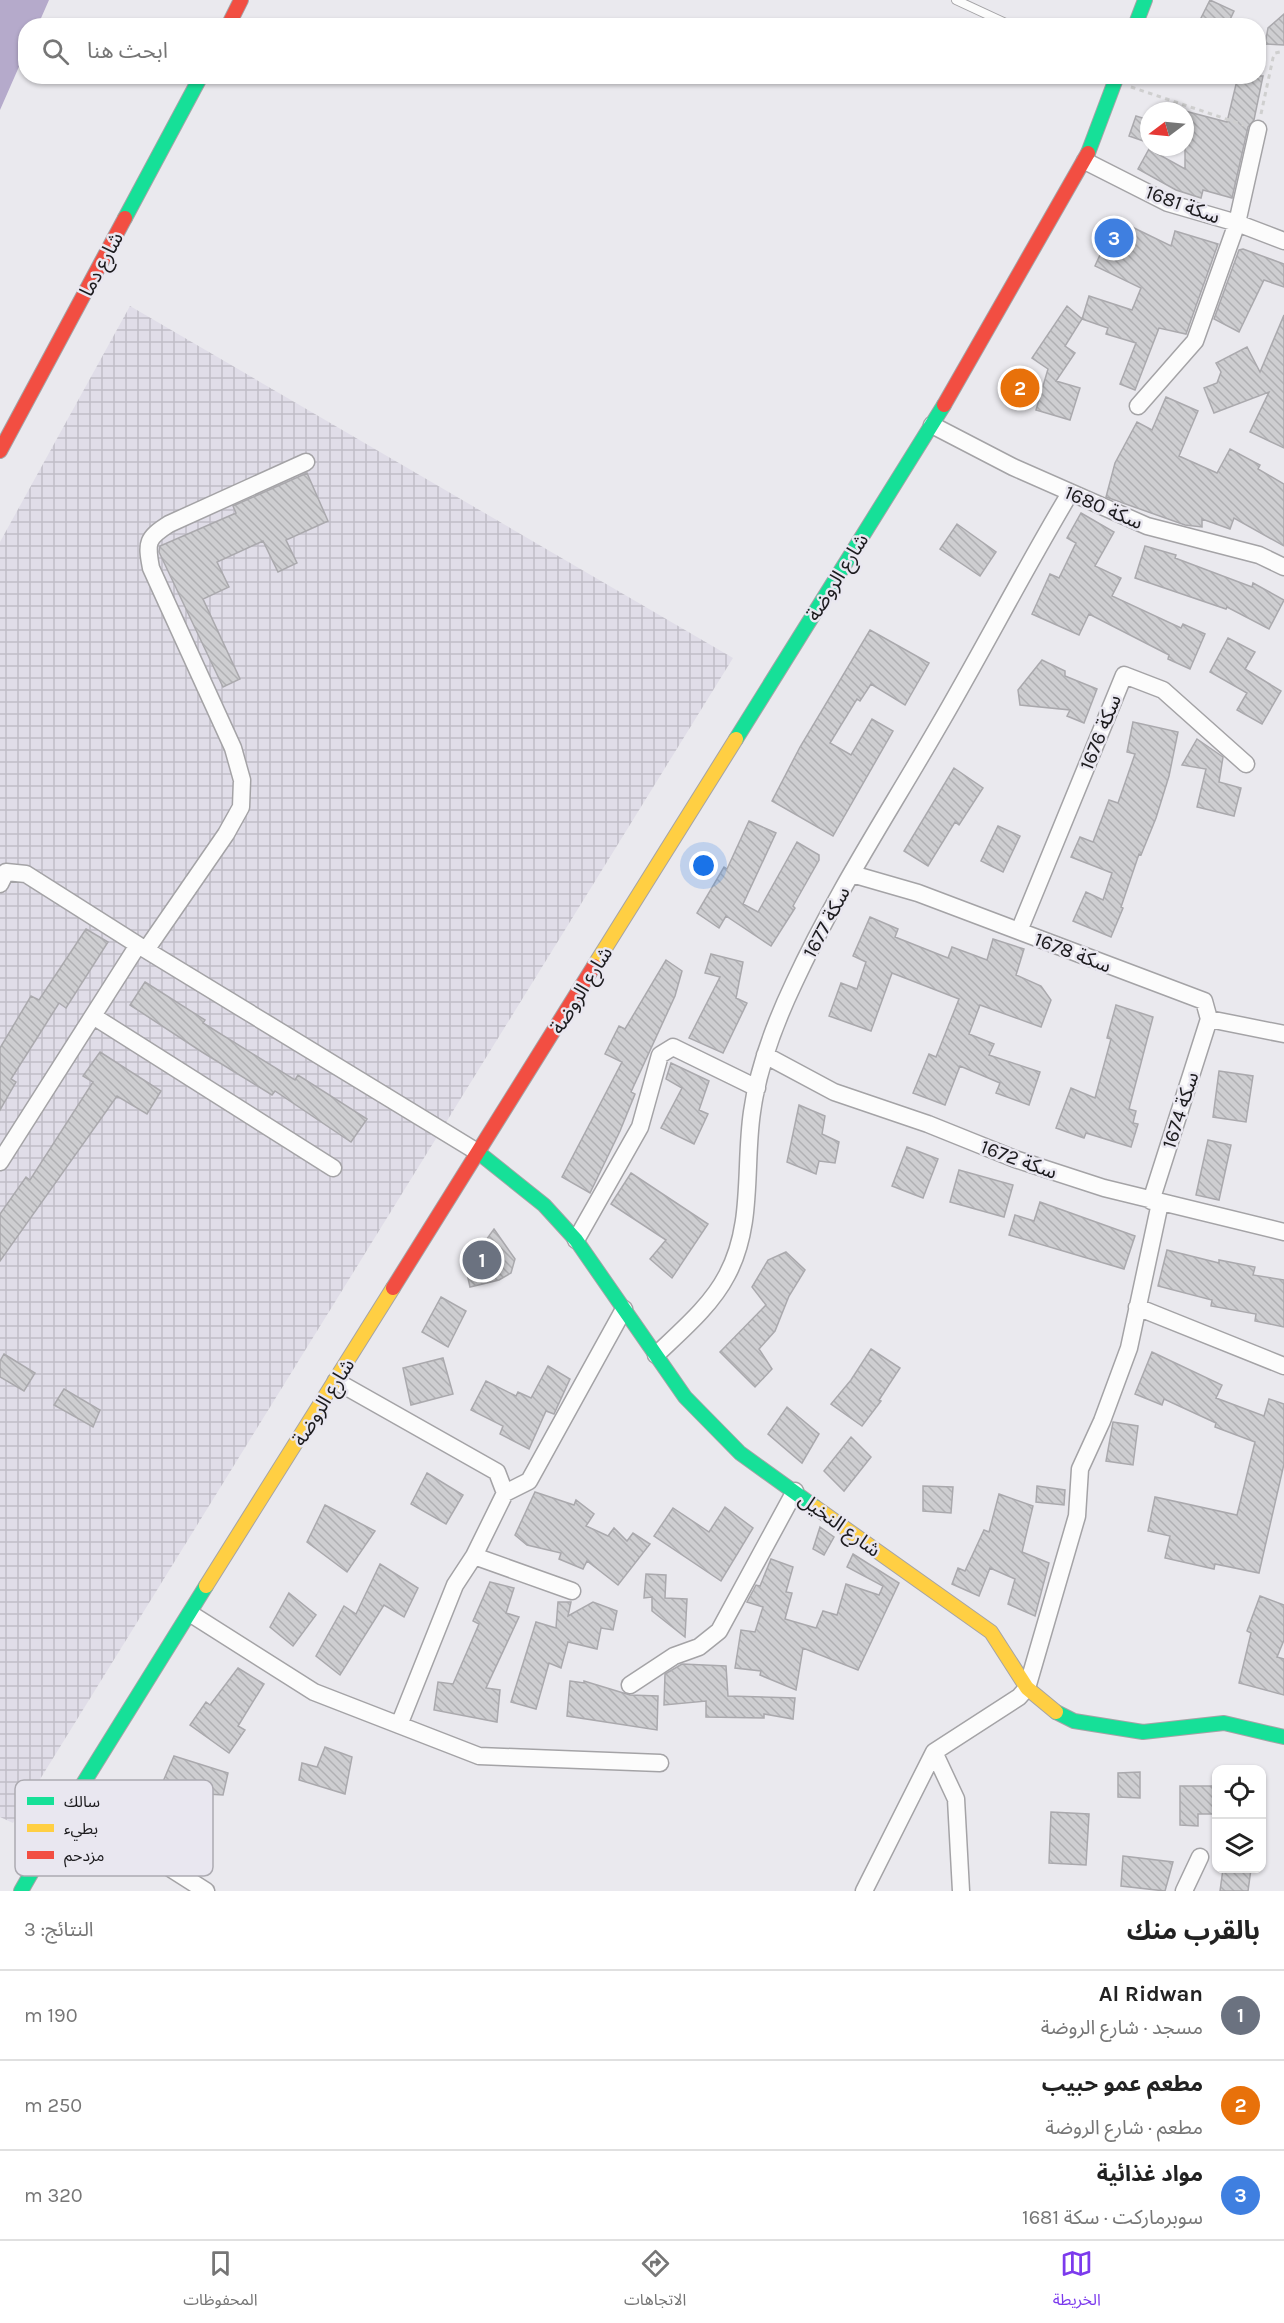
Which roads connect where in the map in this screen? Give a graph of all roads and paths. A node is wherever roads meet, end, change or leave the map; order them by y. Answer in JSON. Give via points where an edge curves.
{"nodes":[{"id":1,"x":241,"y":0,"type":"edge"},
{"id":2,"x":956,"y":0,"type":"edge"},
{"id":3,"x":1145,"y":0,"type":"edge"},
{"id":4,"x":232,"y":18,"type":"edge"},
{"id":5,"x":995,"y":18,"type":"edge"},
{"id":6,"x":1138,"y":18,"type":"edge"},
{"id":7,"x":1284,"y":51,"type":"edge"},
{"id":8,"x":197,"y":84,"type":"edge"},
{"id":9,"x":1114,"y":84,"type":"edge"},
{"id":10,"x":1128,"y":84,"type":"edge"},
{"id":11,"x":1258,"y":129,"type":"junction"},
{"id":12,"x":1085,"y":161,"type":"junction"},
{"id":13,"x":1237,"y":223,"type":"junction"},
{"id":14,"x":1284,"y":242,"type":"edge"},
{"id":15,"x":1138,"y":406,"type":"dead end"},
{"id":16,"x":932,"y":425,"type":"junction"},
{"id":17,"x":0,"y":451,"type":"edge"},
{"id":18,"x":306,"y":462,"type":"dead end"},
{"id":19,"x":1066,"y":500,"type":"junction"},
{"id":20,"x":1284,"y":567,"type":"edge"},
{"id":21,"x":1246,"y":764,"type":"dead end"},
{"id":22,"x":852,"y":874,"type":"junction"},
{"id":23,"x":0,"y":884,"type":"edge"},
{"id":24,"x":1018,"y":931,"type":"junction"},
{"id":25,"x":142,"y":948,"type":"junction"},
{"id":26,"x":93,"y":1016,"type":"junction"},
{"id":27,"x":1209,"y":1018,"type":"junction"},
{"id":28,"x":1284,"y":1034,"type":"edge"},
{"id":29,"x":765,"y":1055,"type":"junction"},
{"id":30,"x":757,"y":1088,"type":"junction"},
{"id":31,"x":479,"y":1154,"type":"junction"},
{"id":32,"x":0,"y":1162,"type":"edge"},
{"id":33,"x":333,"y":1168,"type":"dead end"},
{"id":34,"x":1156,"y":1202,"type":"junction"},
{"id":35,"x":1284,"y":1232,"type":"edge"},
{"id":36,"x":576,"y":1240,"type":"junction"},
{"id":37,"x":1137,"y":1307,"type":"junction"},
{"id":38,"x":624,"y":1309,"type":"junction"},
{"id":39,"x":656,"y":1355,"type":"junction"},
{"id":40,"x":1284,"y":1366,"type":"edge"},
{"id":41,"x":336,"y":1381,"type":"junction"},
{"id":42,"x":795,"y":1491,"type":"junction"},
{"id":43,"x":505,"y":1493,"type":"junction"},
{"id":44,"x":474,"y":1556,"type":"junction"},
{"id":45,"x":572,"y":1591,"type":"dead end"},
{"id":46,"x":191,"y":1614,"type":"junction"},
{"id":47,"x":630,"y":1685,"type":"dead end"},
{"id":48,"x":1027,"y":1688,"type":"junction"},
{"id":49,"x":399,"y":1725,"type":"junction"},
{"id":50,"x":1284,"y":1737,"type":"edge"},
{"id":51,"x":934,"y":1752,"type":"junction"},
{"id":52,"x":660,"y":1763,"type":"dead end"},
{"id":53,"x":86,"y":1780,"type":"edge"},
{"id":54,"x":1200,"y":1857,"type":"dead end"},
{"id":55,"x":30,"y":1876,"type":"edge"},
{"id":56,"x":182,"y":1876,"type":"edge"},
{"id":57,"x":21,"y":1891,"type":"edge"},
{"id":58,"x":206,"y":1891,"type":"edge"},
{"id":59,"x":864,"y":1891,"type":"edge"},
{"id":60,"x":961,"y":1891,"type":"edge"},
{"id":61,"x":1184,"y":1891,"type":"edge"}],
"edges":[{"from":1,"to":4,"type":"main road"},
{"from":2,"to":5,"type":"lane"},
{"from":3,"to":6,"type":"main road"},
{"from":7,"to":11,"type":"path","via":[[1275,53],[1273,58]]},
{"from":8,"to":17,"type":"main road","name":"شارع دما"},
{"from":9,"to":12,"type":"main road","name":"شارع الروضة"},
{"from":10,"to":11,"type":"path"},
{"from":11,"to":13,"type":"street"},
{"from":12,"to":13,"type":"street","name":"سكة 1681","via":[[1168,203]]},
{"from":12,"to":16,"type":"main road","name":"شارع الروضة"},
{"from":13,"to":14,"type":"street","name":"سكة 1681"},
{"from":13,"to":15,"type":"street","via":[[1195,341]]},
{"from":16,"to":19,"type":"street","name":"سكة 1680"},
{"from":16,"to":31,"type":"main road","name":"شارع الروضة"},
{"from":18,"to":25,"type":"street","via":[[169,524],[154,534],[147,546],[151,568],[233,748],[242,780],[241,807],[226,834]]},
{"from":19,"to":20,"type":"street","name":"سكة 1680","via":[[1259,555]]},
{"from":19,"to":22,"type":"street","name":"سكة 1677"},
{"from":21,"to":24,"type":"street","name":"سكة 1676","via":[[1163,690],[1124,675]]},
{"from":22,"to":24,"type":"street","name":"سكة 1678","via":[[918,893]]},
{"from":22,"to":29,"type":"street","name":"سكة 1677","via":[[793,984]]},
{"from":23,"to":25,"type":"street","via":[[6,872],[26,874]]},
{"from":24,"to":27,"type":"street","name":"سكة 1678","via":[[1204,1001]]},
{"from":25,"to":26,"type":"street"},
{"from":25,"to":31,"type":"street"},
{"from":26,"to":32,"type":"street"},
{"from":26,"to":33,"type":"street"},
{"from":27,"to":28,"type":"street"},
{"from":27,"to":34,"type":"street","name":"سكة 1674"},
{"from":29,"to":30,"type":"street","name":"سكة 1677"},
{"from":29,"to":34,"type":"street","name":"سكة 1672","via":[[834,1092],[1015,1159]]},
{"from":30,"to":36,"type":"street","via":[[673,1047],[665,1049],[640,1127]]},
{"from":30,"to":39,"type":"street","name":"سكة 1677","via":[[742,1237],[735,1256],[727,1275],[704,1307]]},
{"from":31,"to":36,"type":"main road","name":"شارع النخيل","via":[[544,1205]]},
{"from":31,"to":41,"type":"main road","name":"شارع الروضة"},
{"from":34,"to":35,"type":"street","name":"سكة 1672"},
{"from":34,"to":37,"type":"street","name":"سكة 1674"},
{"from":36,"to":38,"type":"main road","name":"شارع النخيل"},
{"from":37,"to":40,"type":"street"},
{"from":37,"to":48,"type":"street","name":"سكة 1674","via":[[1129,1348],[1080,1469],[1077,1516]]},
{"from":38,"to":39,"type":"main road","name":"شارع النخيل"},
{"from":38,"to":43,"type":"street","via":[[529,1481]]},
{"from":39,"to":42,"type":"main road","name":"شارع النخيل","via":[[685,1397],[740,1453]]},
{"from":41,"to":43,"type":"street","via":[[497,1472]]},
{"from":41,"to":46,"type":"main road","name":"شارع الروضة"},
{"from":42,"to":47,"type":"street","via":[[719,1631],[699,1647],[657,1665]]},
{"from":42,"to":48,"type":"main road","name":"شارع النخيل","via":[[991,1632]]},
{"from":43,"to":44,"type":"street"},
{"from":44,"to":45,"type":"street"},
{"from":44,"to":49,"type":"street","via":[[455,1585]]},
{"from":46,"to":49,"type":"street","via":[[314,1692]]},
{"from":46,"to":53,"type":"main road","name":"شارع الروضة"},
{"from":48,"to":50,"type":"main road","name":"شارع النخيل","via":[[1057,1713],[1074,1721],[1143,1732],[1224,1723]]},
{"from":48,"to":51,"type":"street"},
{"from":49,"to":52,"type":"street","via":[[479,1756]]},
{"from":51,"to":59,"type":"street"},
{"from":51,"to":60,"type":"street","via":[[956,1798]]},
{"from":54,"to":61,"type":"street"},
{"from":55,"to":57,"type":"main road","name":"شارع الروضة"},
{"from":56,"to":58,"type":"street"}]}
